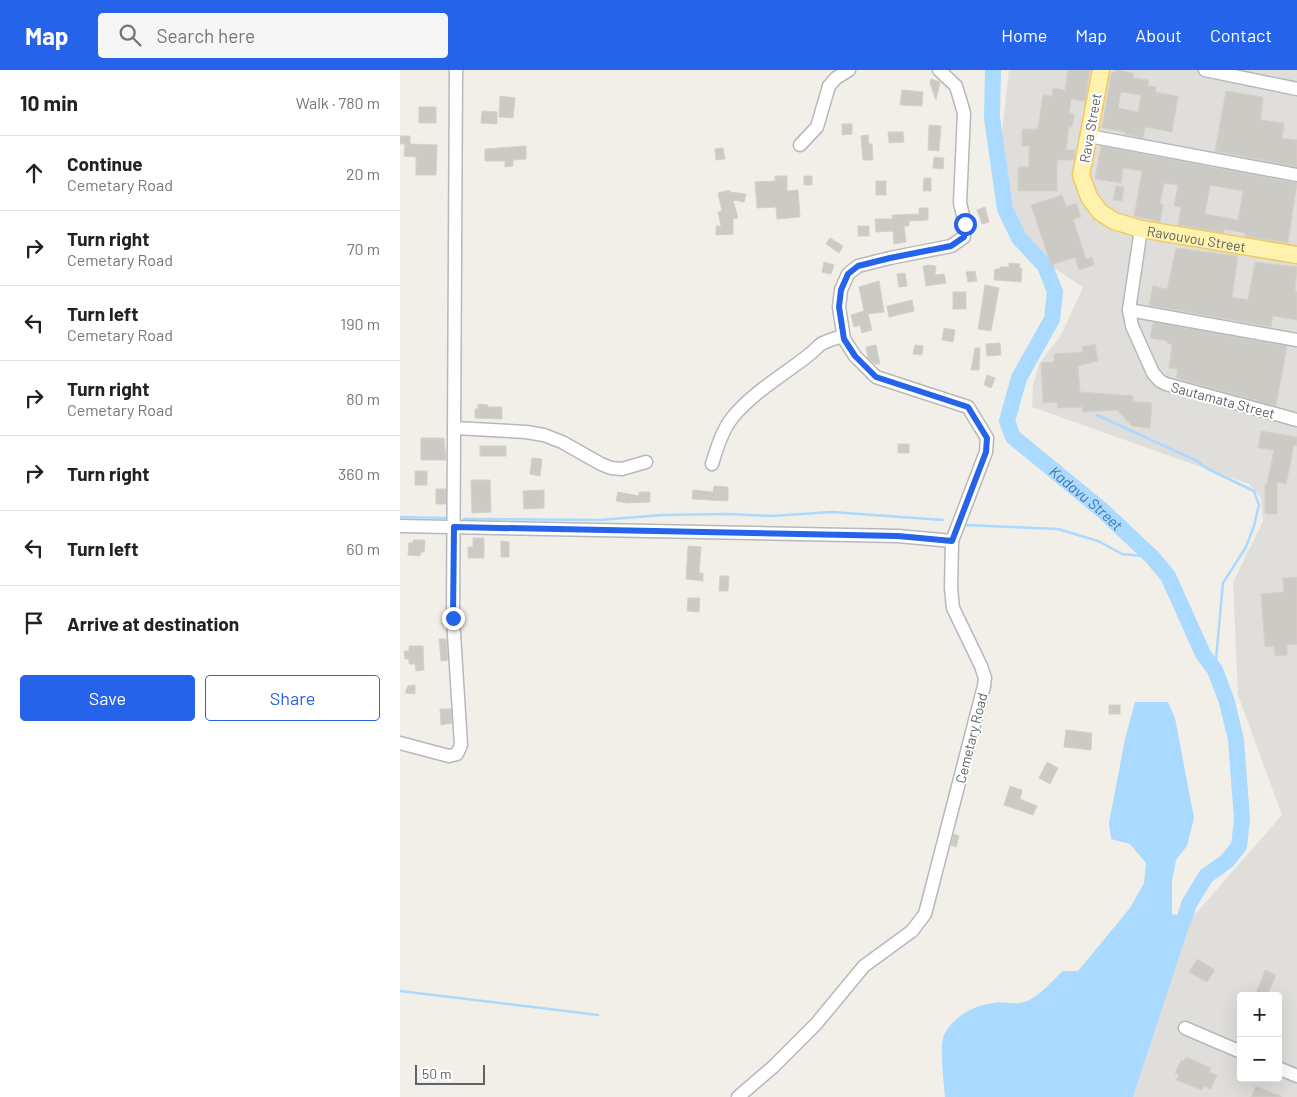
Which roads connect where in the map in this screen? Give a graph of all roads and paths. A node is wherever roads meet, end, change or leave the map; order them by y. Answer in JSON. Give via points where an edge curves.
{"nodes":[{"id":1,"x":456,"y":70,"type":"edge"},
{"id":2,"x":849,"y":70,"type":"edge"},
{"id":3,"x":939,"y":70,"type":"edge"},
{"id":4,"x":1101,"y":70,"type":"edge"},
{"id":5,"x":1205,"y":70,"type":"edge"},
{"id":6,"x":1297,"y":89,"type":"edge"},
{"id":7,"x":1089,"y":136,"type":"junction"},
{"id":8,"x":800,"y":145,"type":"dead end"},
{"id":9,"x":1297,"y":175,"type":"edge"},
{"id":10,"x":1100,"y":212,"type":"joint"},
{"id":11,"x":1142,"y":229,"type":"junction"},
{"id":12,"x":1297,"y":255,"type":"edge"},
{"id":13,"x":1129,"y":310,"type":"junction"},
{"id":14,"x":843,"y":336,"type":"junction"},
{"id":15,"x":1297,"y":340,"type":"edge"},
{"id":16,"x":1297,"y":420,"type":"edge"},
{"id":17,"x":455,"y":428,"type":"junction"},
{"id":18,"x":646,"y":462,"type":"dead end"},
{"id":19,"x":712,"y":464,"type":"dead end"},
{"id":20,"x":400,"y":526,"type":"edge"},
{"id":21,"x":454,"y":527,"type":"junction"},
{"id":22,"x":953,"y":536,"type":"junction"},
{"id":23,"x":400,"y":743,"type":"edge"},
{"id":24,"x":1185,"y":1028,"type":"dead end"},
{"id":25,"x":1237,"y":1050,"type":"edge"},
{"id":26,"x":1282,"y":1070,"type":"edge"},
{"id":27,"x":1297,"y":1076,"type":"edge"},
{"id":28,"x":738,"y":1097,"type":"edge"}],
"edges":[{"from":1,"to":17,"type":"street"},
{"from":2,"to":8,"type":"street","via":[[829,86],[817,127]]},
{"from":3,"to":14,"type":"street","name":"Cemetary Road","via":[[956,86],[964,113],[960,203],[965,224],[964,237],[951,246],[858,266],[848,274],[841,290],[839,307]]},
{"from":4,"to":7,"type":"main road","name":"Rava Street"},
{"from":5,"to":6,"type":"street"},
{"from":7,"to":9,"type":"street"},
{"from":7,"to":10,"type":"main road","name":"Rava Street","via":[[1081,176],[1089,197]]},
{"from":10,"to":11,"type":"main road","name":"Ravouvou Street","via":[[1114,221]]},
{"from":11,"to":12,"type":"main road","name":"Ravouvou Street"},
{"from":11,"to":13,"type":"street","name":"Sautamata Street"},
{"from":13,"to":15,"type":"street"},
{"from":13,"to":16,"type":"street","name":"Sautamata Street","via":[[1132,326],[1149,365],[1160,381]]},
{"from":14,"to":19,"type":"street","via":[[821,344],[751,398],[731,419]]},
{"from":14,"to":22,"type":"street","name":"Cemetary Road","via":[[855,356],[876,377],[968,407],[979,423],[987,438],[986,452]]},
{"from":17,"to":18,"type":"street","via":[[544,435],[611,468],[622,469]]},
{"from":17,"to":21,"type":"street"},
{"from":20,"to":21,"type":"street"},
{"from":21,"to":22,"type":"street"},
{"from":21,"to":23,"type":"street","via":[[453,618],[461,745],[456,754],[446,756]]},
{"from":22,"to":28,"type":"street","name":"Cemetary Road","via":[[953,608],[985,678],[925,914],[912,932],[864,966],[816,1024]]},
{"from":24,"to":25,"type":"street"},
{"from":26,"to":27,"type":"street"}]}
